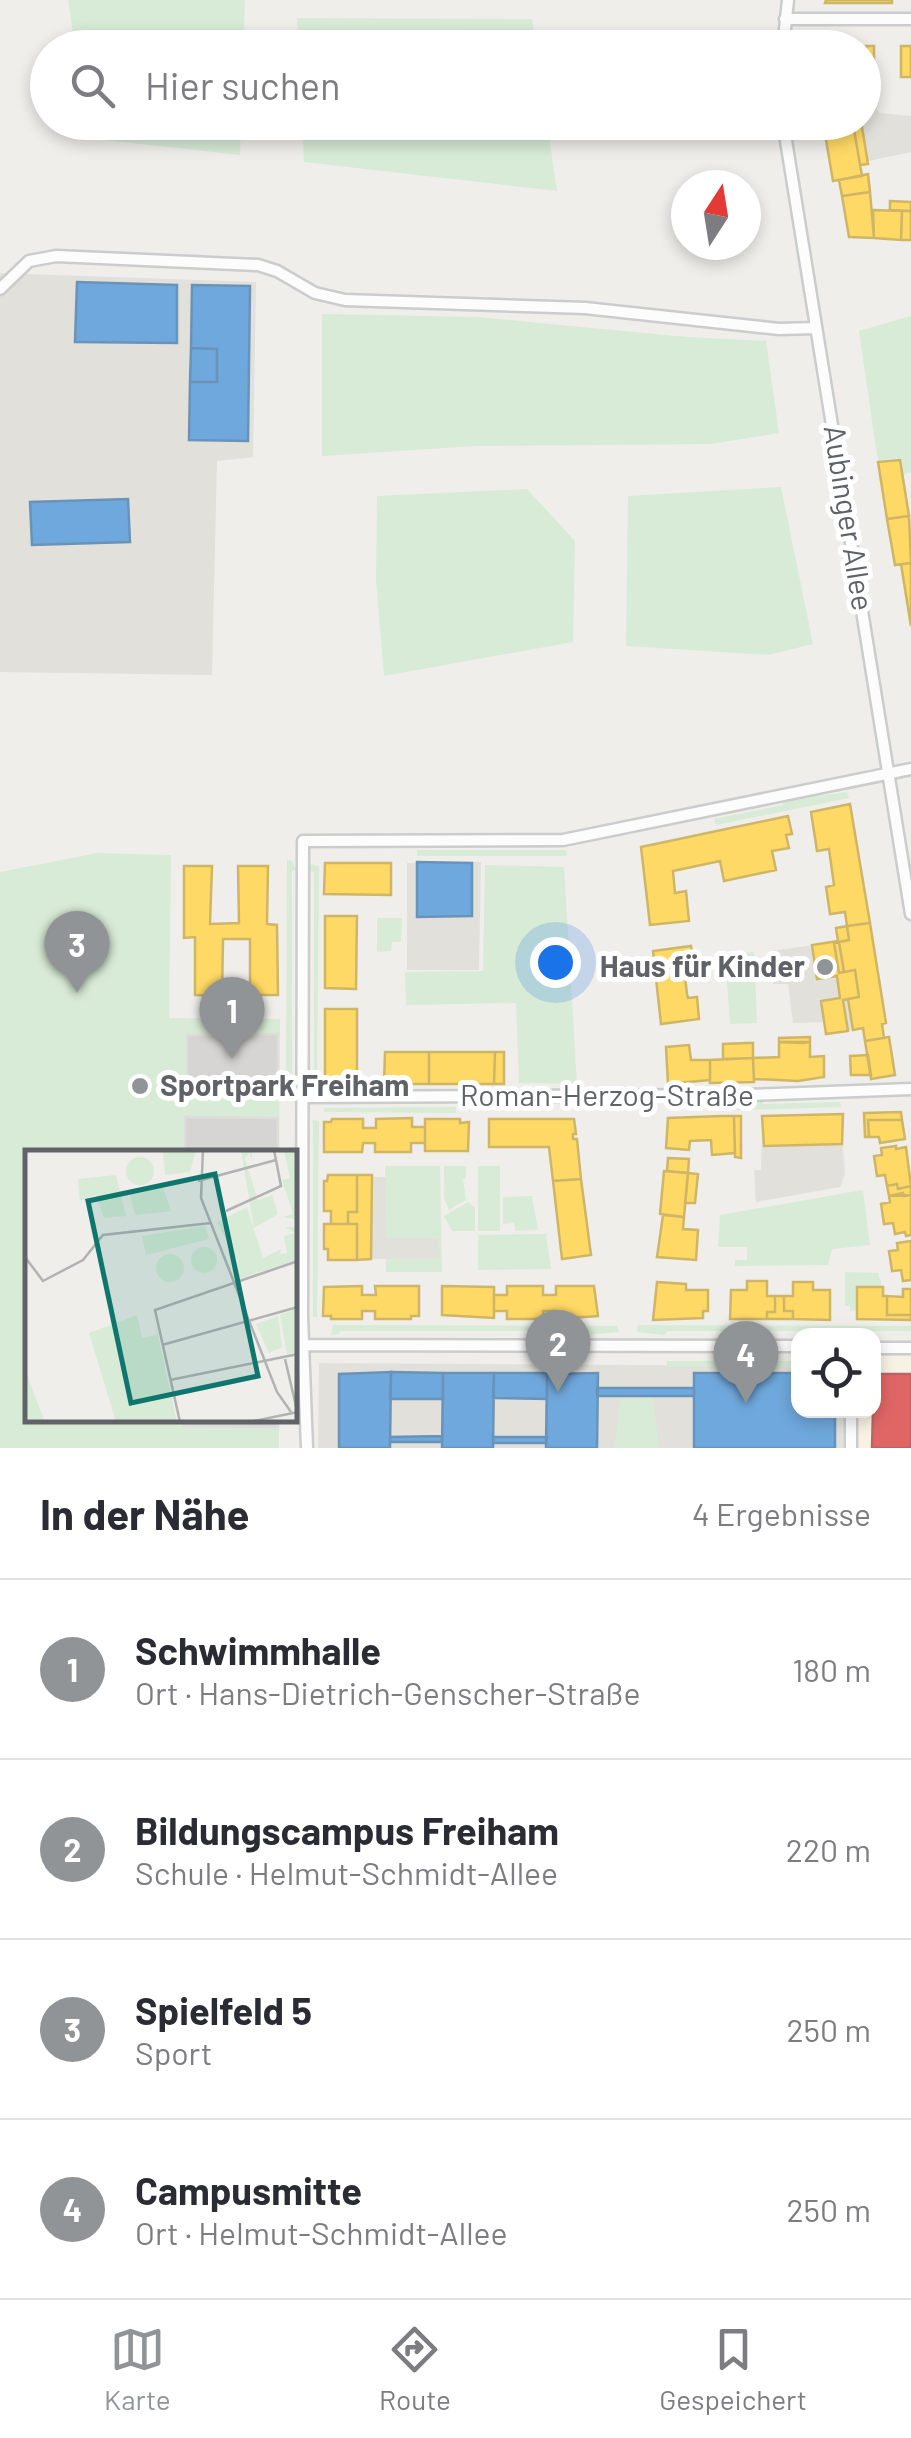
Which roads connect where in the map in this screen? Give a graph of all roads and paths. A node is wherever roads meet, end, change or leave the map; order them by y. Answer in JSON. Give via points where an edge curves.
{"nodes":[{"id":1,"x":788,"y":0,"type":"edge"},
{"id":2,"x":785,"y":18,"type":"junction"},
{"id":3,"x":911,"y":19,"type":"edge"},
{"id":4,"x":784,"y":30,"type":"edge"},
{"id":5,"x":786,"y":140,"type":"edge"},
{"id":6,"x":0,"y":289,"type":"edge"},
{"id":7,"x":816,"y":328,"type":"junction"},
{"id":8,"x":911,"y":769,"type":"edge"},
{"id":9,"x":890,"y":775,"type":"junction"},
{"id":10,"x":911,"y":914,"type":"edge"},
{"id":11,"x":911,"y":1089,"type":"edge"},
{"id":12,"x":303,"y":1096,"type":"junction"},
{"id":13,"x":305,"y":1345,"type":"junction"},
{"id":14,"x":791,"y":1346,"type":"edge"},
{"id":15,"x":881,"y":1348,"type":"edge"},
{"id":16,"x":911,"y":1348,"type":"edge"},
{"id":17,"x":851,"y":1418,"type":"edge"},
{"id":18,"x":307,"y":1448,"type":"edge"},
{"id":19,"x":851,"y":1448,"type":"edge"}],
"edges":[{"from":1,"to":2,"type":"street"},
{"from":2,"to":3,"type":"street"},
{"from":2,"to":4,"type":"street"},
{"from":5,"to":7,"type":"street","name":"Aubinger Allee"},
{"from":6,"to":7,"type":"street","via":[[30,262],[56,256],[236,262],[278,270],[345,300],[585,308]]},
{"from":7,"to":9,"type":"street","name":"Aubinger Allee"},
{"from":8,"to":9,"type":"street"},
{"from":9,"to":10,"type":"street","name":"Aubinger Allee"},
{"from":9,"to":12,"type":"street","via":[[563,840],[303,841]]},
{"from":11,"to":12,"type":"street","name":"Roman-Herzog-Straße"},
{"from":12,"to":13,"type":"street"},
{"from":13,"to":14,"type":"street"},
{"from":13,"to":18,"type":"street"},
{"from":15,"to":16,"type":"street"},
{"from":17,"to":19,"type":"street"}]}
